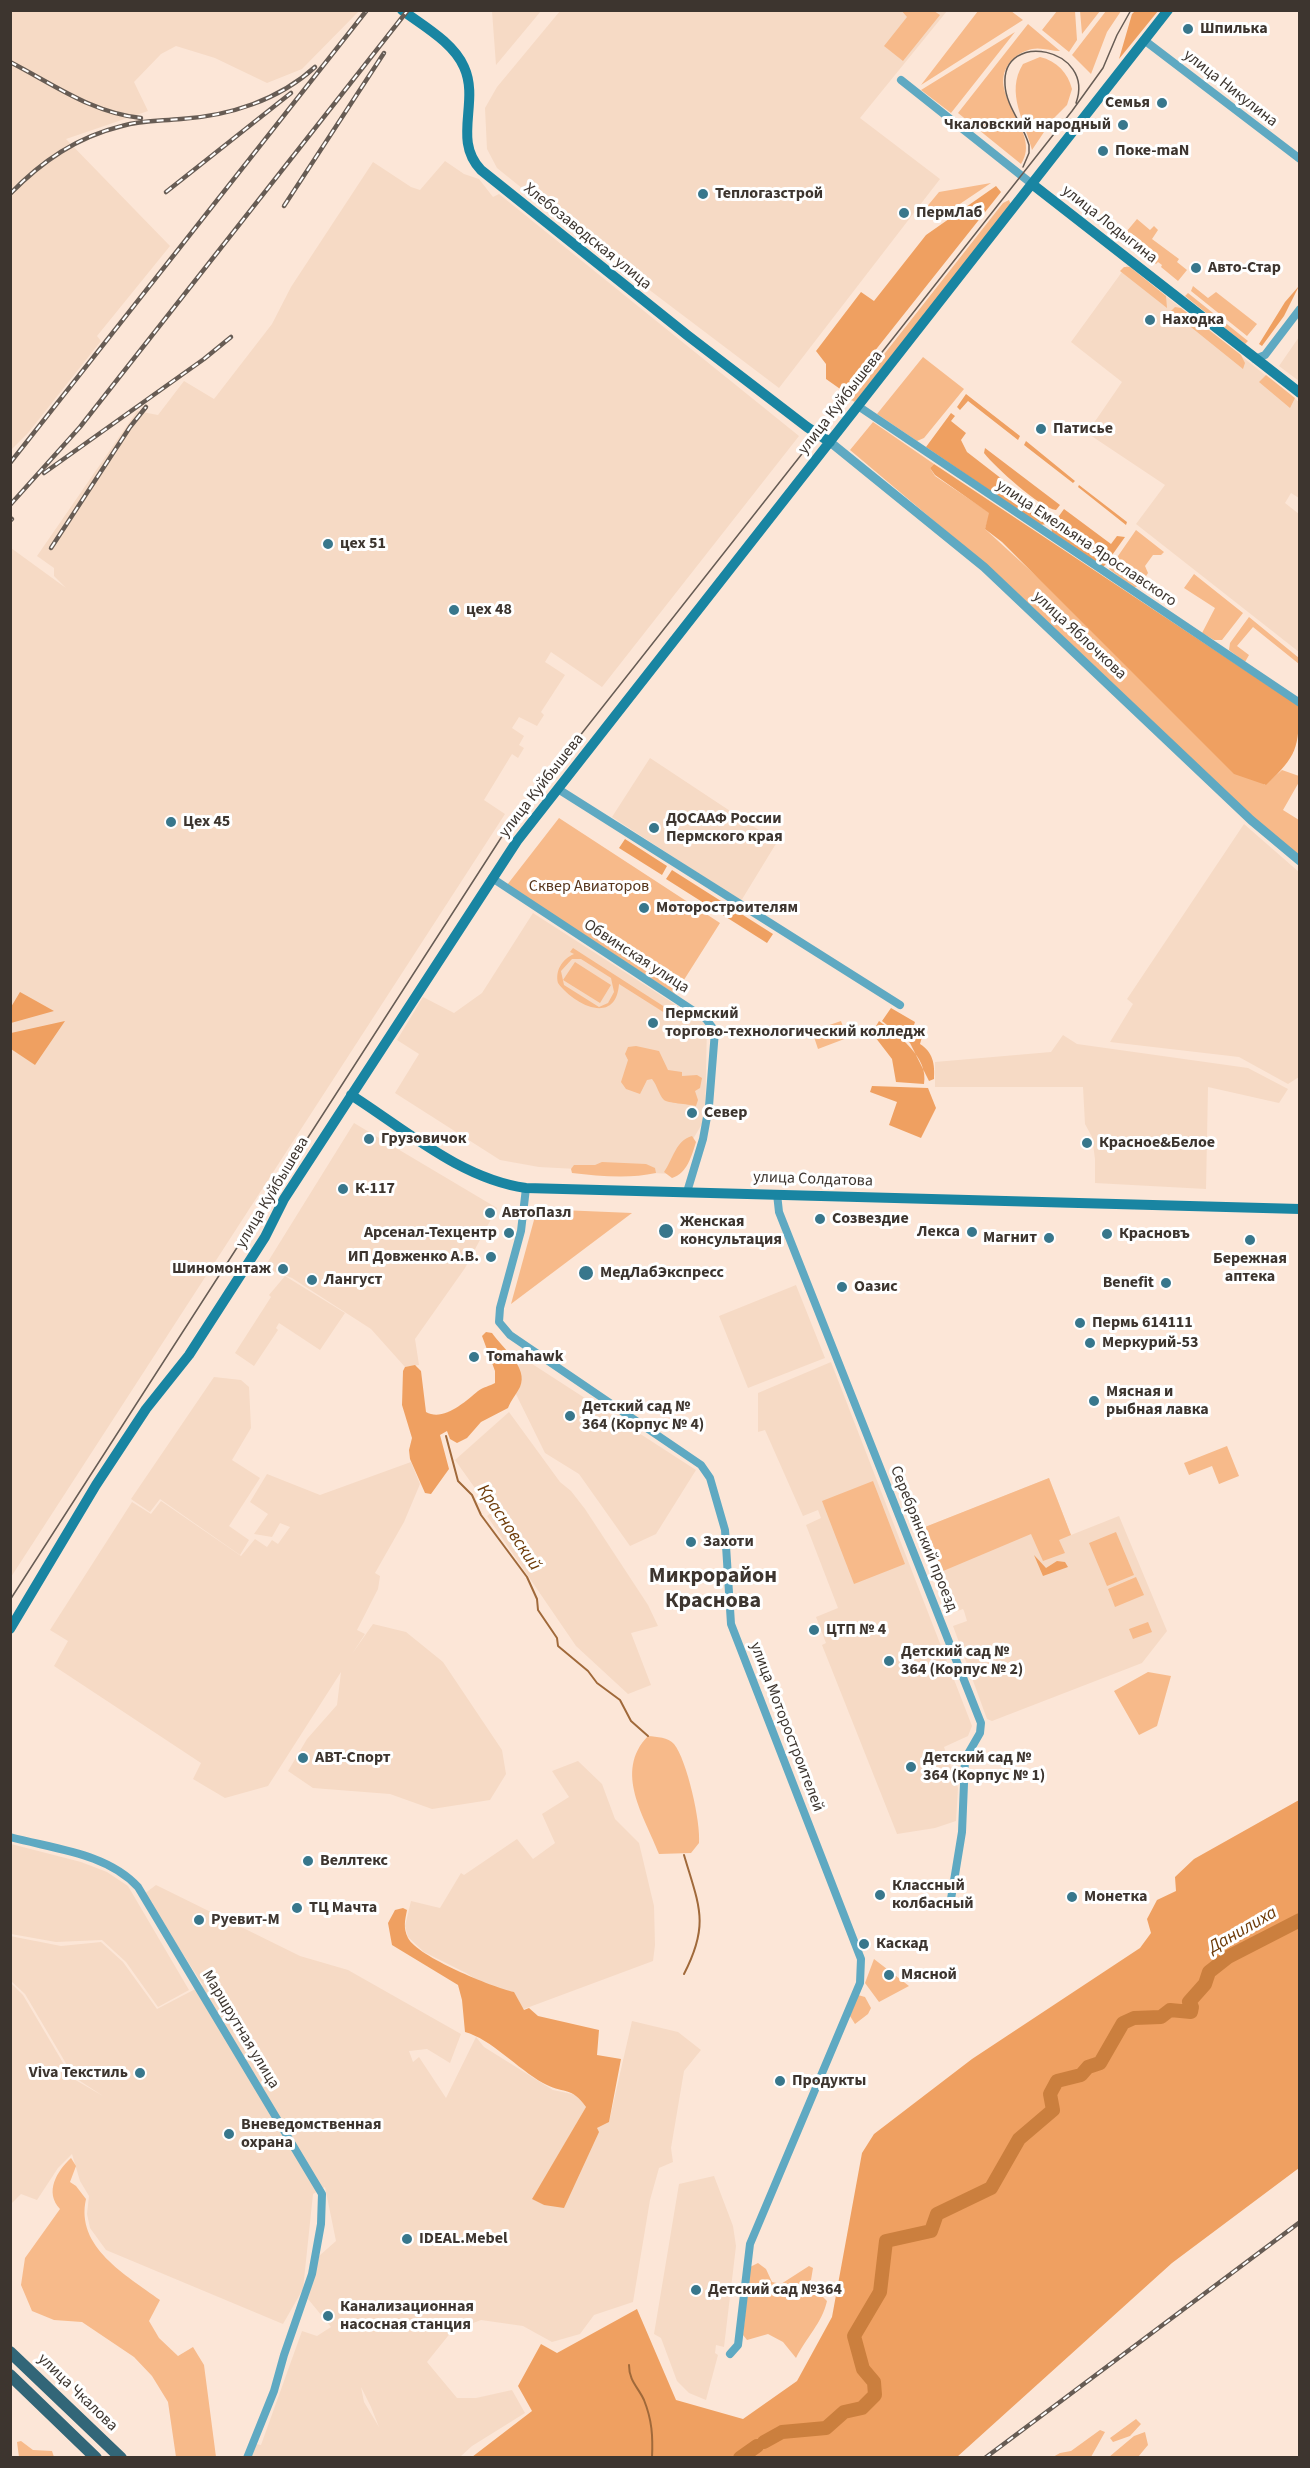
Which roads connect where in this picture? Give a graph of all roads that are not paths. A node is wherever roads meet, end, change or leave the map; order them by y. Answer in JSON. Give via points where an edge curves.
{"nodes":[{"id":1,"x":402,"y":10,"type":"edge"},
{"id":2,"x":1168,"y":10,"type":"edge"},
{"id":3,"x":1144,"y":40,"type":"junction"},
{"id":4,"x":901,"y":80,"type":"dead end"},
{"id":5,"x":1299,"y":159,"type":"edge"},
{"id":6,"x":1032,"y":184,"type":"junction"},
{"id":7,"x":1299,"y":309,"type":"edge"},
{"id":8,"x":1255,"y":359,"type":"junction"},
{"id":9,"x":1299,"y":393,"type":"edge"},
{"id":10,"x":858,"y":406,"type":"junction"},
{"id":11,"x":830,"y":442,"type":"junction"},
{"id":12,"x":1299,"y":703,"type":"edge"},
{"id":13,"x":558,"y":789,"type":"junction"},
{"id":14,"x":1299,"y":861,"type":"edge"},
{"id":15,"x":492,"y":878,"type":"junction"},
{"id":16,"x":900,"y":1005,"type":"dead end"},
{"id":17,"x":351,"y":1095,"type":"junction"},
{"id":18,"x":526,"y":1188,"type":"junction"},
{"id":19,"x":687,"y":1192,"type":"junction"},
{"id":20,"x":777,"y":1194,"type":"junction"},
{"id":21,"x":1299,"y":1209,"type":"edge"},
{"id":22,"x":10,"y":1629,"type":"edge"},
{"id":23,"x":10,"y":1837,"type":"edge"},
{"id":24,"x":951,"y":1899,"type":"dead end"},
{"id":25,"x":10,"y":2352,"type":"edge"},
{"id":26,"x":730,"y":2354,"type":"dead end"},
{"id":27,"x":10,"y":2375,"type":"edge"},
{"id":28,"x":96,"y":2457,"type":"edge"},
{"id":29,"x":121,"y":2457,"type":"edge"},
{"id":30,"x":247,"y":2457,"type":"edge"}],
"edges":[{"from":1,"to":11,"type":"main road","name":"Хлебозаводская улица","via":[[448,46],[464,67],[469,88],[466,144],[481,170],[687,335]]},
{"from":2,"to":3,"type":"main road","name":"улица Куйбышева"},
{"from":3,"to":5,"type":"street","name":"улица Никулина"},
{"from":3,"to":6,"type":"main road","name":"улица Куйбышева"},
{"from":4,"to":6,"type":"street","name":"улица Лодыгина"},
{"from":6,"to":8,"type":"main road","name":"улица Лодыгина"},
{"from":6,"to":10,"type":"main road","name":"улица Куйбышева"},
{"from":7,"to":8,"type":"street","via":[[1267,352]]},
{"from":8,"to":9,"type":"main road","name":"улица Лодыгина"},
{"from":10,"to":11,"type":"main road","name":"улица Куйбышева"},
{"from":10,"to":12,"type":"street","name":"улица Емельяна Ярославского"},
{"from":11,"to":13,"type":"main road","name":"улица Куйбышева"},
{"from":11,"to":14,"type":"street","name":"улица Яблочкова","via":[[984,567]]},
{"from":13,"to":15,"type":"main road","name":"улица Куйбышева"},
{"from":13,"to":16,"type":"street"},
{"from":15,"to":17,"type":"main road","name":"улица Куйбышева"},
{"from":15,"to":19,"type":"street","name":"Обвинская улица","via":[[706,1019],[715,1031],[709,1106]]},
{"from":17,"to":18,"type":"main road","name":"улица Солдатова","via":[[468,1170],[500,1184]]},
{"from":17,"to":22,"type":"main road","name":"улица Куйбышева","via":[[189,1355],[146,1409],[96,1485]]},
{"from":18,"to":19,"type":"main road","name":"улица Солдатова"},
{"from":18,"to":26,"type":"street","name":"улица Моторостроителей","via":[[521,1231],[500,1308],[500,1322],[510,1335],[701,1465],[710,1478],[725,1530],[732,1624],[861,1959],[860,1983],[750,2244],[738,2345]]},
{"from":19,"to":20,"type":"main road","name":"улица Солдатова"},
{"from":20,"to":21,"type":"main road","name":"улица Солдатова"},
{"from":20,"to":24,"type":"street","name":"Серебрянский проезд","via":[[779,1212],[981,1723],[981,1733],[965,1759],[963,1826]]},
{"from":23,"to":30,"type":"street","name":"Маршрутная улица","via":[[105,1863],[122,1871],[138,1887],[322,2194],[317,2252],[309,2284],[274,2391]]},
{"from":25,"to":29,"type":"main road","name":"улица Чкалова"},
{"from":27,"to":28,"type":"main road","name":"улица Чкалова"}]}
